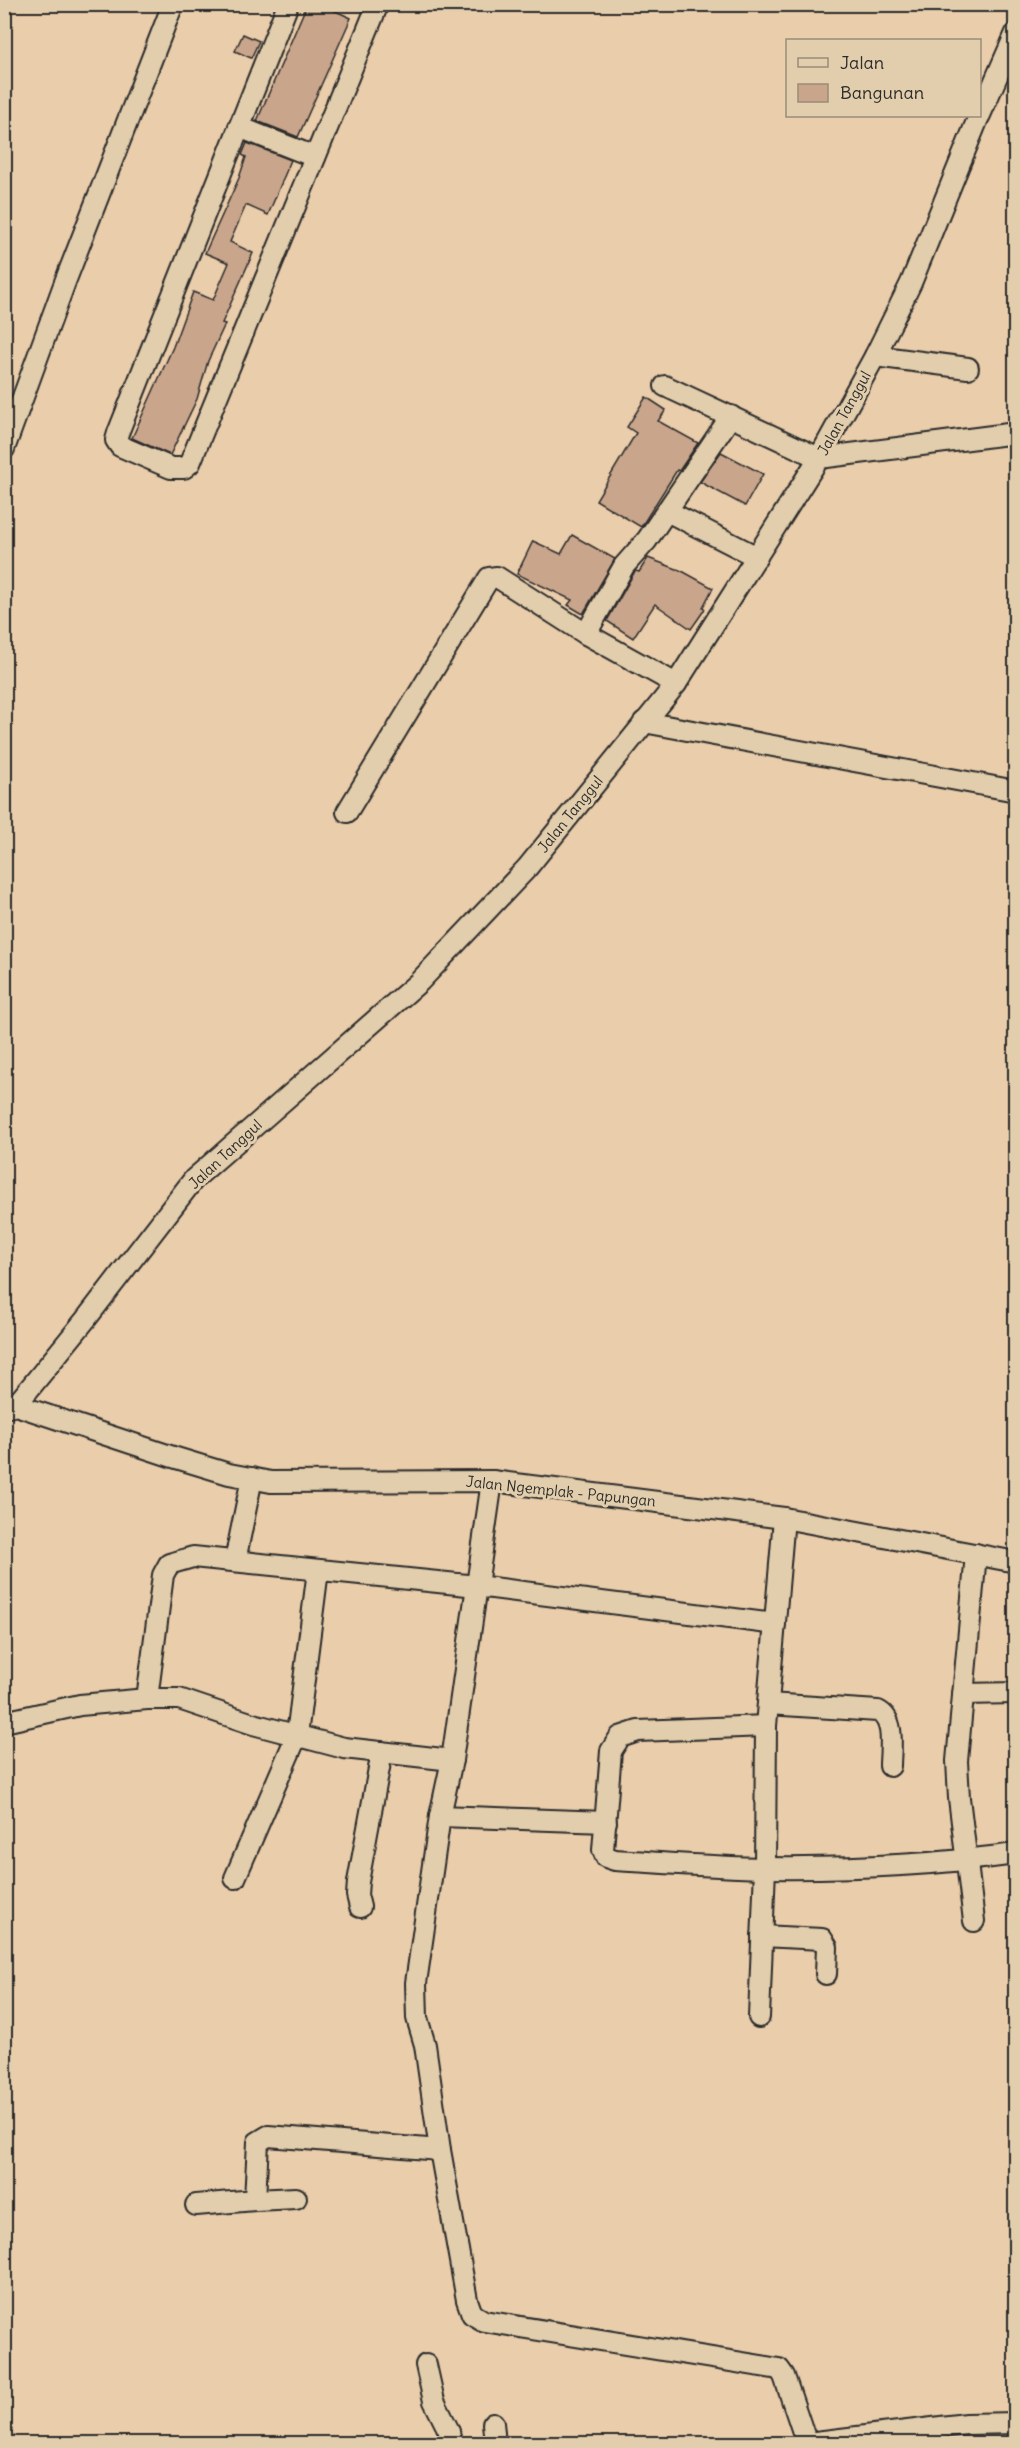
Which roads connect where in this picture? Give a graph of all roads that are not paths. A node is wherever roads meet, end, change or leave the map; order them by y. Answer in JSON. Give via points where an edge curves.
{"nodes":[{"id":1,"x":173,"y":4,"type":"edge"},
{"id":2,"x":288,"y":4,"type":"edge"},
{"id":3,"x":378,"y":4,"type":"edge"},
{"id":4,"x":1016,"y":33,"type":"edge"},
{"id":5,"x":981,"y":111,"type":"edge"},
{"id":6,"x":978,"y":117,"type":"edge"},
{"id":7,"x":239,"y":127,"type":"junction"},
{"id":8,"x":315,"y":157,"type":"junction"},
{"id":9,"x":875,"y":356,"type":"junction"},
{"id":10,"x":968,"y":369,"type":"dead end"},
{"id":11,"x":665,"y":386,"type":"dead end"},
{"id":12,"x":731,"y":416,"type":"junction"},
{"id":13,"x":1016,"y":433,"type":"edge"},
{"id":14,"x":4,"y":449,"type":"edge"},
{"id":15,"x":819,"y":458,"type":"junction"},
{"id":16,"x":666,"y":511,"type":"junction"},
{"id":17,"x":757,"y":557,"type":"junction"},
{"id":18,"x":586,"y":634,"type":"junction"},
{"id":19,"x":676,"y":684,"type":"junction"},
{"id":20,"x":644,"y":722,"type":"junction"},
{"id":21,"x":1016,"y":791,"type":"edge"},
{"id":22,"x":347,"y":812,"type":"dead end"},
{"id":23,"x":10,"y":1407,"type":"edge"},
{"id":24,"x":252,"y":1478,"type":"junction"},
{"id":25,"x":492,"y":1481,"type":"junction"},
{"id":26,"x":784,"y":1518,"type":"junction"},
{"id":27,"x":976,"y":1554,"type":"junction"},
{"id":28,"x":235,"y":1561,"type":"junction"},
{"id":29,"x":1016,"y":1562,"type":"edge"},
{"id":30,"x":318,"y":1570,"type":"junction"},
{"id":31,"x":477,"y":1586,"type":"junction"},
{"id":32,"x":775,"y":1624,"type":"junction"},
{"id":33,"x":1016,"y":1693,"type":"edge"},
{"id":34,"x":963,"y":1694,"type":"junction"},
{"id":35,"x":147,"y":1699,"type":"junction"},
{"id":36,"x":768,"y":1704,"type":"junction"},
{"id":37,"x":4,"y":1722,"type":"edge"},
{"id":38,"x":766,"y":1726,"type":"junction"},
{"id":39,"x":297,"y":1735,"type":"junction"},
{"id":40,"x":382,"y":1752,"type":"junction"},
{"id":41,"x":452,"y":1760,"type":"junction"},
{"id":42,"x":890,"y":1766,"type":"dead end"},
{"id":43,"x":440,"y":1816,"type":"junction"},
{"id":44,"x":606,"y":1822,"type":"junction"},
{"id":45,"x":1016,"y":1854,"type":"edge"},
{"id":46,"x":966,"y":1860,"type":"junction"},
{"id":47,"x":765,"y":1868,"type":"junction"},
{"id":48,"x":235,"y":1878,"type":"dead end"},
{"id":49,"x":360,"y":1907,"type":"dead end"},
{"id":50,"x":974,"y":1921,"type":"dead end"},
{"id":51,"x":762,"y":1936,"type":"junction"},
{"id":52,"x":826,"y":1974,"type":"dead end"},
{"id":53,"x":759,"y":2017,"type":"dead end"},
{"id":54,"x":440,"y":2150,"type":"junction"},
{"id":55,"x":296,"y":2198,"type":"dead end"},
{"id":56,"x":255,"y":2200,"type":"junction"},
{"id":57,"x":196,"y":2205,"type":"dead end"},
{"id":58,"x":426,"y":2365,"type":"dead end"},
{"id":59,"x":493,"y":2423,"type":"dead end"},
{"id":60,"x":1016,"y":2423,"type":"edge"},
{"id":61,"x":807,"y":2443,"type":"edge"},
{"id":62,"x":451,"y":2444,"type":"edge"},
{"id":63,"x":495,"y":2444,"type":"edge"}],
"edges":[{"from":1,"to":14,"type":"street"},
{"from":2,"to":7,"type":"street"},
{"from":3,"to":8,"type":"street"},
{"from":4,"to":5,"type":"street","name":"Jalan Tanggul"},
{"from":6,"to":9,"type":"street","name":"Jalan Tanggul","via":[[911,283]]},
{"from":7,"to":8,"type":"street"},
{"from":7,"to":8,"type":"street","via":[[118,433],[116,440],[120,446],[139,456],[178,469],[190,463]]},
{"from":9,"to":10,"type":"street"},
{"from":9,"to":15,"type":"street","name":"Jalan Tanggul"},
{"from":11,"to":12,"type":"street"},
{"from":12,"to":15,"type":"street"},
{"from":12,"to":16,"type":"street"},
{"from":13,"to":15,"type":"street"},
{"from":15,"to":17,"type":"street","name":"Jalan Tanggul"},
{"from":16,"to":17,"type":"street"},
{"from":16,"to":18,"type":"street","via":[[624,566]]},
{"from":17,"to":19,"type":"street","name":"Jalan Tanggul"},
{"from":18,"to":19,"type":"street"},
{"from":18,"to":22,"type":"street","via":[[497,577],[487,579]]},
{"from":19,"to":20,"type":"street","name":"Jalan Tanggul"},
{"from":20,"to":21,"type":"street"},
{"from":20,"to":23,"type":"street","name":"Jalan Tanggul","via":[[527,868],[418,982],[194,1179],[86,1319]]},
{"from":23,"to":24,"type":"street","name":"Jalan Ngemplak - Papungan"},
{"from":24,"to":25,"type":"street","name":"Jalan Ngemplak - Papungan","via":[[271,1482]]},
{"from":24,"to":28,"type":"street"},
{"from":25,"to":26,"type":"street","name":"Jalan Ngemplak - Papungan"},
{"from":25,"to":31,"type":"street"},
{"from":26,"to":27,"type":"street","name":"Jalan Ngemplak - Papungan"},
{"from":26,"to":32,"type":"street"},
{"from":27,"to":29,"type":"street","name":"Jalan Ngemplak - Papungan"},
{"from":27,"to":34,"type":"street"},
{"from":28,"to":30,"type":"street"},
{"from":28,"to":35,"type":"street","via":[[193,1557],[169,1564],[163,1575]]},
{"from":30,"to":31,"type":"street"},
{"from":30,"to":39,"type":"street"},
{"from":31,"to":32,"type":"street"},
{"from":31,"to":41,"type":"street"},
{"from":32,"to":36,"type":"street"},
{"from":33,"to":34,"type":"street"},
{"from":34,"to":46,"type":"street","via":[[957,1777]]},
{"from":35,"to":37,"type":"street","via":[[80,1705]]},
{"from":35,"to":39,"type":"street","via":[[179,1699]]},
{"from":36,"to":38,"type":"street"},
{"from":36,"to":42,"type":"street","via":[[878,1711],[890,1727]]},
{"from":38,"to":44,"type":"street","via":[[638,1731],[620,1737],[611,1751]]},
{"from":38,"to":47,"type":"street"},
{"from":39,"to":40,"type":"street","via":[[344,1748]]},
{"from":39,"to":48,"type":"street"},
{"from":40,"to":41,"type":"street"},
{"from":40,"to":49,"type":"street","via":[[358,1882]]},
{"from":41,"to":43,"type":"street"},
{"from":43,"to":44,"type":"street"},
{"from":43,"to":54,"type":"street","via":[[416,1983],[417,2018],[425,2045]]},
{"from":44,"to":47,"type":"street","via":[[603,1850],[606,1857],[615,1860]]},
{"from":45,"to":46,"type":"street"},
{"from":46,"to":47,"type":"street"},
{"from":46,"to":50,"type":"street"},
{"from":47,"to":51,"type":"street"},
{"from":51,"to":52,"type":"street","via":[[822,1939],[827,1947]]},
{"from":51,"to":53,"type":"street"},
{"from":54,"to":56,"type":"street","via":[[268,2136],[258,2142]]},
{"from":54,"to":61,"type":"street","via":[[472,2314],[484,2321],[779,2369]]},
{"from":55,"to":56,"type":"street"},
{"from":56,"to":57,"type":"street"},
{"from":58,"to":62,"type":"street","via":[[430,2389]]},
{"from":59,"to":63,"type":"street"},
{"from":60,"to":61,"type":"street","via":[[966,2424]]}]}
